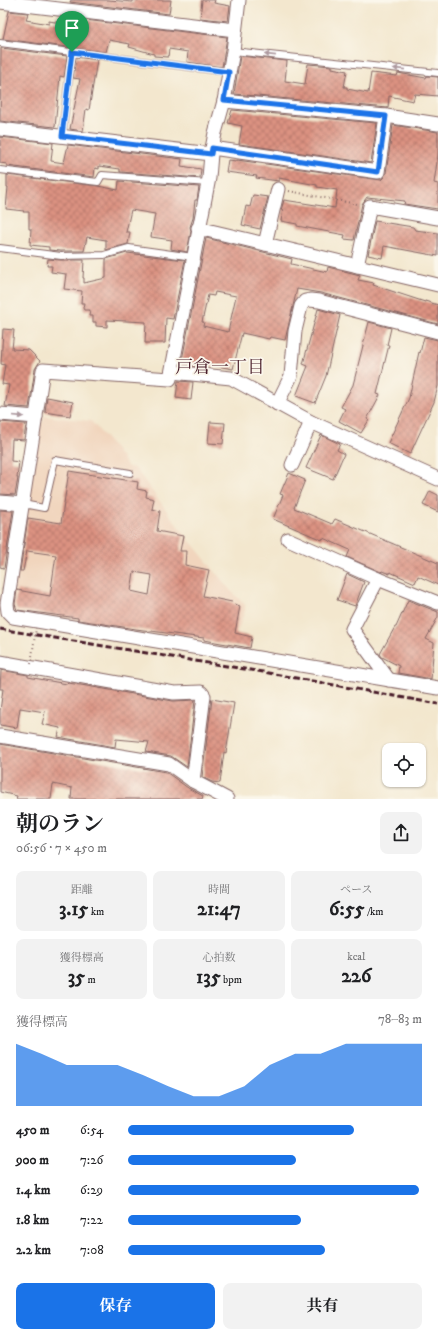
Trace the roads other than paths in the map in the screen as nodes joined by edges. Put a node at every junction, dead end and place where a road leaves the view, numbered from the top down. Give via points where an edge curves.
1 (239, 0) edge
2 (0, 2) edge
3 (235, 30) junction
4 (0, 43) edge
5 (233, 51) junction
6 (72, 52) junction
7 (229, 72) junction
8 (438, 74) edge
9 (224, 100) junction
10 (386, 116) junction
11 (438, 124) edge
12 (0, 129) edge
13 (62, 136) junction
14 (212, 151) junction
15 (0, 170) edge
16 (208, 183) junction
17 (278, 188) road end
18 (438, 218) edge
19 (198, 228) junction
20 (265, 244) junction
21 (0, 248) edge
22 (194, 257) junction
23 (357, 266) junction
24 (438, 285) edge
25 (438, 332) edge
26 (172, 372) junction
27 (277, 404) junction
28 (0, 414) edge
29 (36, 417) junction
30 (311, 422) junction
31 (292, 465) dead end
32 (130, 473) dead end
33 (438, 479) edge
34 (0, 502) edge
35 (23, 504) junction
36 (288, 539) dead end
37 (378, 579) junction
38 (5, 588) edge
39 (438, 603) edge
40 (0, 662) edge
41 (389, 680) junction
42 (438, 688) edge
43 (0, 736) edge
44 (193, 781) junction
45 (227, 799) edge

1 - 3 street
2 - 3 street
3 - 5 street
4 - 6 lane
5 - 7 street
8 -> 5 lane
6 - 7 lane
6 - 13 lane
7 - 9 street
9 - 10 street
9 - 14 street
10 - 11 street
10 - 14 street via 378,172
12 - 13 street
13 - 14 street
14 - 16 street
15 - 16 lane via 98,182 102,174
16 - 19 street
17 - 20 street
18 - 23 street via 370,206
19 - 20 street
19 - 22 street
20 - 23 street
21 - 22 lane via 61,256 104,255 129,248
22 - 26 street
23 - 24 street
25 - 27 street via 319,301 305,301 301,306 295,331 291,376
26 - 27 street via 231,378
26 - 29 street via 170,379 43,370
27 - 30 street
28 -> 29 street
29 - 35 street
30 - 31 street
30 - 33 street
32 - 35 lane via 55,460 44,508
34 - 35 street
35 - 38 street
36 - 37 street
37 - 39 street
37 - 41 street via 352,629
38 - 41 street via 8,612 13,617
40 - 44 street via 174,693 201,692 204,696
41 - 42 street
43 - 44 street via 170,764
44 - 45 street

